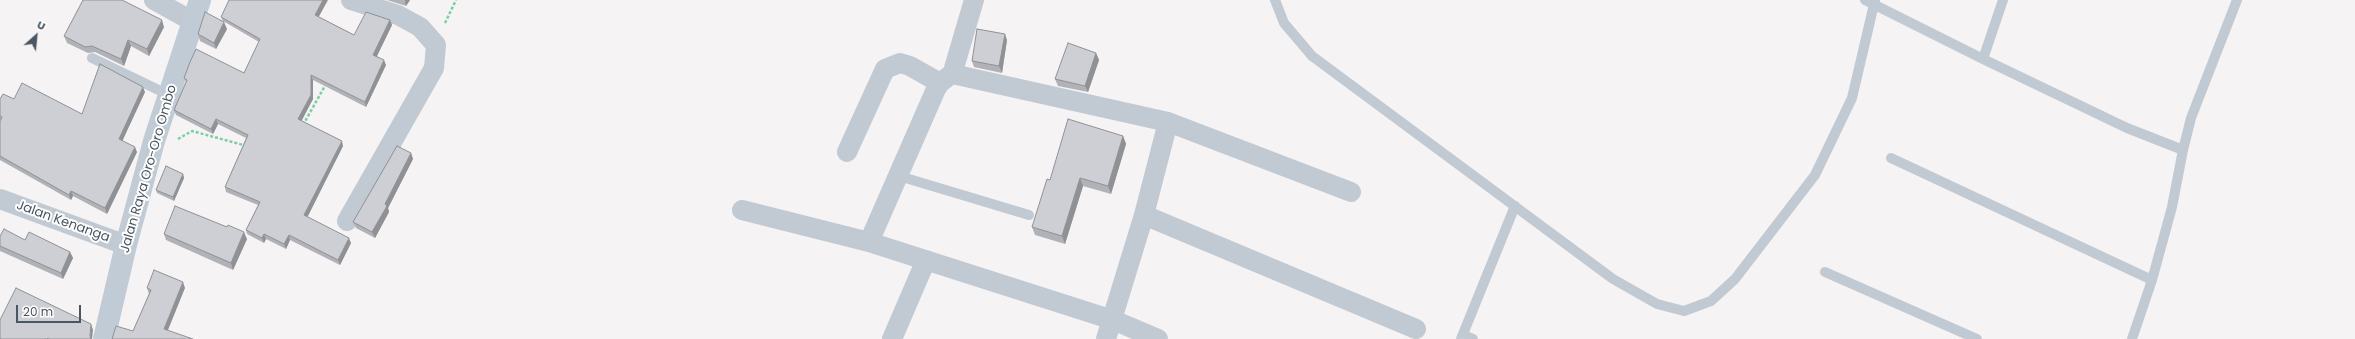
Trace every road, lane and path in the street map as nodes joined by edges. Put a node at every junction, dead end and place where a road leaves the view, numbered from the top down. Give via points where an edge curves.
1 (154, 0) edge
2 (200, 0) edge
3 (351, 0) edge
4 (974, 0) edge
5 (1275, 0) edge
6 (2003, 0) edge
7 (2236, 0) edge
8 (1871, 1) edge
9 (192, 21) junction
10 (92, 58) dead end
11 (1983, 59) junction
12 (947, 78) junction
13 (328, 82) edge
14 (169, 95) junction
15 (1168, 122) junction
16 (301, 129) edge
17 (154, 141) junction
18 (249, 147) edge
19 (2183, 150) junction
20 (847, 152) dead end
21 (1891, 158) dead end
22 (899, 176) junction
23 (1351, 192) dead end
24 (0, 199) edge
25 (1515, 206) junction
26 (742, 210) dead end
27 (1030, 215) dead end
28 (1144, 215) junction
29 (347, 221) dead end
30 (869, 242) junction
31 (126, 245) junction
32 (926, 260) junction
33 (1825, 272) dead end
34 (2152, 280) junction
35 (1113, 320) junction
36 (1416, 329) dead end
37 (1466, 338) edge
38 (104, 339) edge
39 (892, 339) edge
40 (1106, 339) edge
41 (1158, 339) edge
42 (1978, 339) edge
43 (2132, 339) edge

1 - 9 street
2 - 9 main road, Jalan Raya Oro-Oro Ombo
3 - 29 street via 398,15 420,27 436,45 434,68
4 - 12 street
5 - 25 lane via 1284,22 1312,56
6 - 11 lane
7 - 19 lane via 2192,118
8 - 11 lane
8 - 25 lane via 1852,98 1815,175 1735,278 1711,301 1684,311 1657,304 1613,279
9 - 14 main road, Jalan Raya Oro-Oro Ombo
10 - 14 lane
11 - 19 lane via 2127,128
12 - 15 street via 957,75
12 - 20 street via 900,63 885,69
12 - 22 street
13 - 16 path
14 - 17 main road, Jalan Raya Oro-Oro Ombo
15 - 23 street
15 - 28 street
17 - 18 path via 170,143 192,131
17 - 31 main road, Jalan Raya Oro-Oro Ombo
19 - 34 lane via 2172,207
21 - 34 lane
22 - 27 lane
22 - 30 street
24 - 31 street, Jalan Kenanga
25 - 37 lane
26 - 30 street
28 - 35 street
28 - 36 street
30 - 32 street
31 - 38 main road, Jalan Raya Oro-Oro Ombo
32 - 35 street
32 - 39 street
33 - 42 lane
34 - 43 lane
35 - 40 street
35 - 41 street

